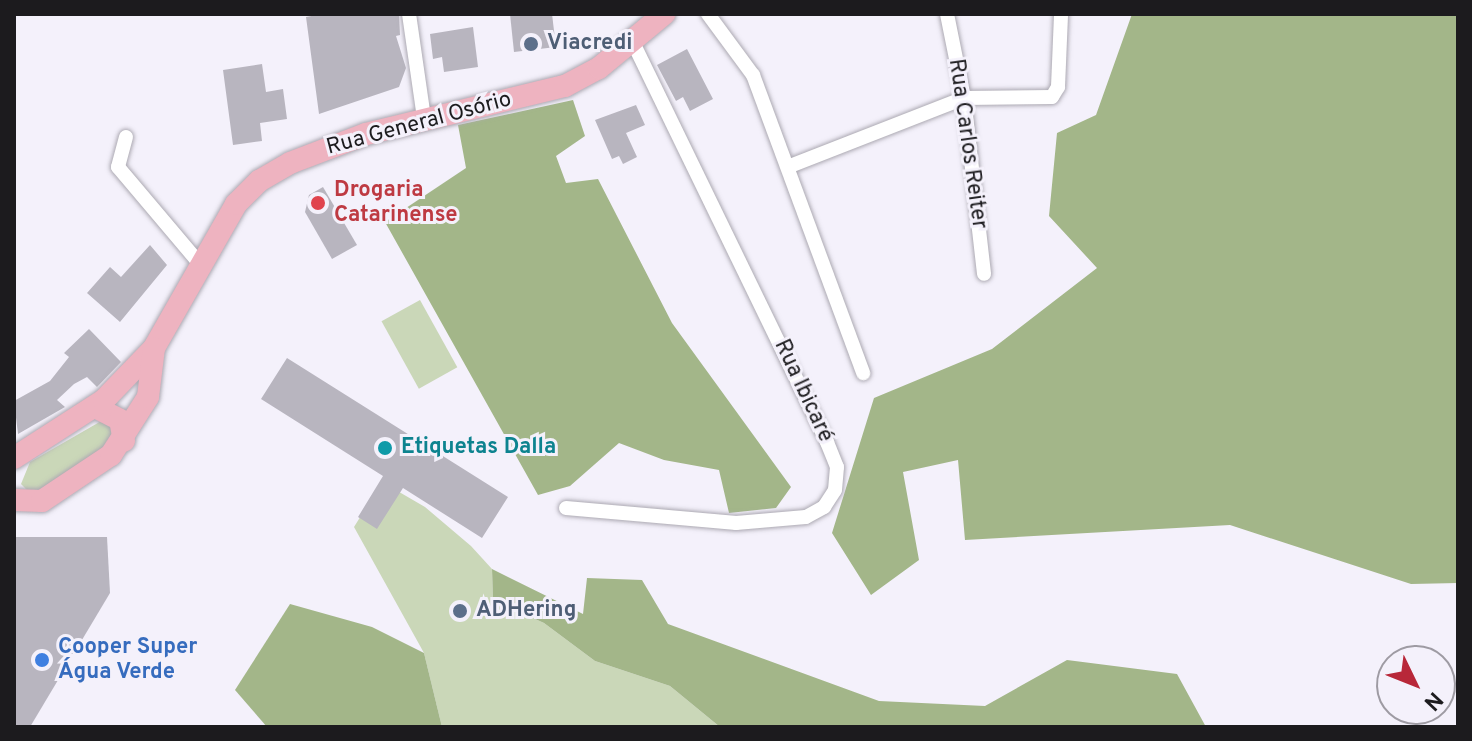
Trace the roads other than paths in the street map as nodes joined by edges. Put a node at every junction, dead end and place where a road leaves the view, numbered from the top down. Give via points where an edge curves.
1 (409, 14) edge
2 (664, 14) edge
3 (708, 14) edge
4 (947, 14) edge
5 (1061, 14) edge
6 (633, 43) junction
7 (964, 98) junction
8 (424, 118) junction
9 (126, 137) dead end
10 (790, 166) junction
11 (200, 264) junction
12 (984, 274) dead end
13 (154, 348) junction
14 (863, 373) dead end
15 (95, 407) junction
16 (124, 441) junction
17 (14, 458) edge
18 (15, 498) edge
19 (566, 508) dead end

1 - 8 street
2 - 6 main road, Rua General Osório
3 - 10 street via 753,75
4 - 7 street, Rua Carlos Reiter
5 - 7 street via 1058,87 1052,97
6 - 8 main road, Rua General Osório via 565,86
6 - 19 street, Rua Ibicaré via 827,442 837,467 835,490 824,507 806,517 736,523
7 - 10 street
7 - 12 street, Rua Carlos Reiter
8 - 11 main road, Rua General Osório via 315,152 259,181 236,204
9 - 11 street via 118,167
10 - 14 street
11 - 13 main road, Rua General Osório
13 - 15 main road, Rua General Osório
13 - 16 main road, Rua General Osório via 148,397
15 - 16 main road via 120,420
15 - 17 main road, Rua General Osório
16 - 18 main road via 42,501

